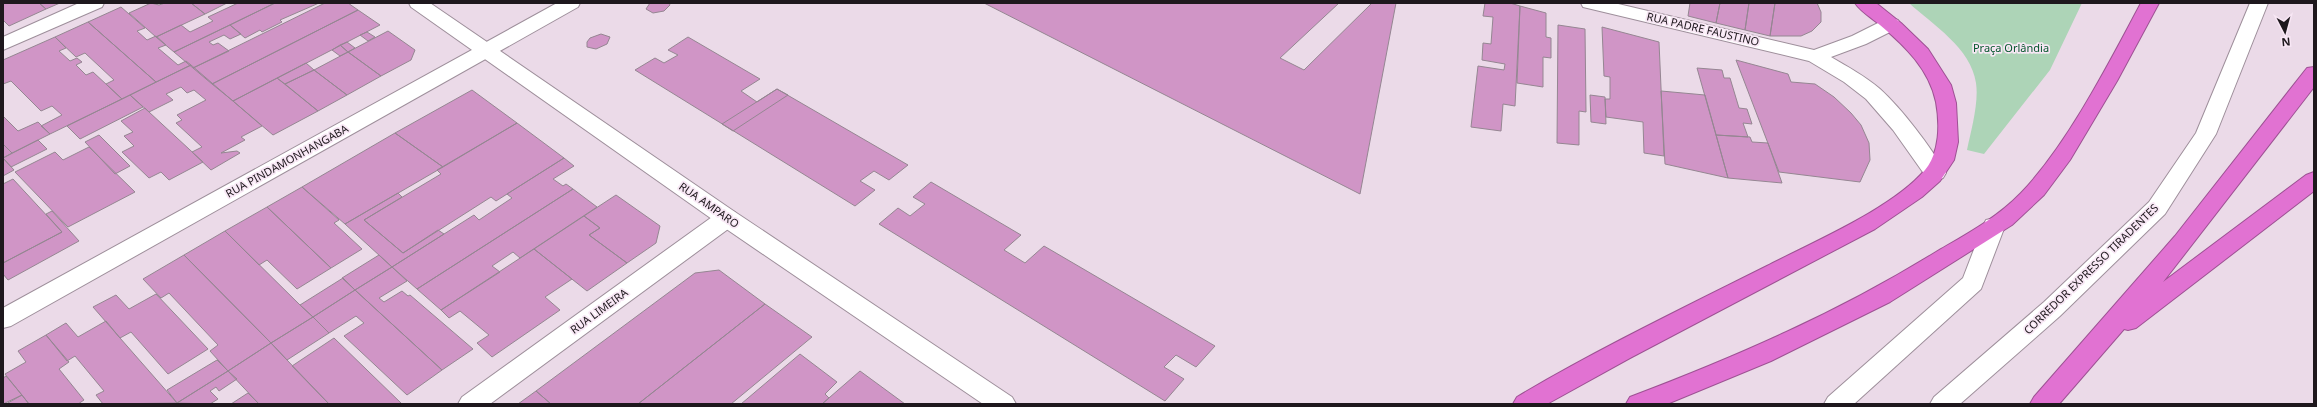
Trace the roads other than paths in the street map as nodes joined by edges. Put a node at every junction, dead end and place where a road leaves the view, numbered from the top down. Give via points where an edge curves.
1 (95, 3) edge
2 (418, 3) edge
3 (571, 3) edge
4 (1590, 3) edge
5 (1864, 3) edge
6 (2150, 3) edge
7 (2259, 3) edge
8 (1891, 24) junction
9 (3, 44) edge
10 (486, 50) junction
11 (1815, 56) junction
12 (2314, 73) edge
13 (1935, 173) junction
14 (2314, 180) edge
15 (727, 218) junction
16 (1994, 226) junction
17 (3, 319) edge
18 (2100, 342) junction
19 (471, 404) edge
20 (1002, 404) edge
21 (1526, 404) edge
22 (1639, 404) edge
23 (1837, 404) edge
24 (1942, 404) edge
25 (2043, 404) edge

1 - 9 street
2 - 10 street, RUA AMPARO
3 - 10 street, RUA PINDAMONHANGABA
4 - 11 street, RUA PADRE FAUSTINO
5 - 8 highway
6 - 16 highway via 2119,65 2062,155 2029,199
7 - 24 street, CORREDOR EXPRESSO TIRADENTES via 2206,134 2157,208 2052,309
8 - 11 street via 1859,40
8 - 13 highway via 1911,40 1924,56 1944,93 1948,110 1948,138 1943,160
10 - 15 street, RUA AMPARO
10 - 17 street, RUA PINDAMONHANGABA
11 - 13 street, RUA PADRE FAUSTINO via 1851,77 1872,94 1900,125
12 - 18 highway via 2262,143
13 - 21 highway via 1894,207 1849,234 1572,377
14 - 18 highway
15 - 19 street, RUA LIMEIRA
15 - 20 street, RUA AMPARO
16 - 22 highway via 1914,279 1778,349 1718,375
16 - 23 street via 1973,283
18 - 25 highway

